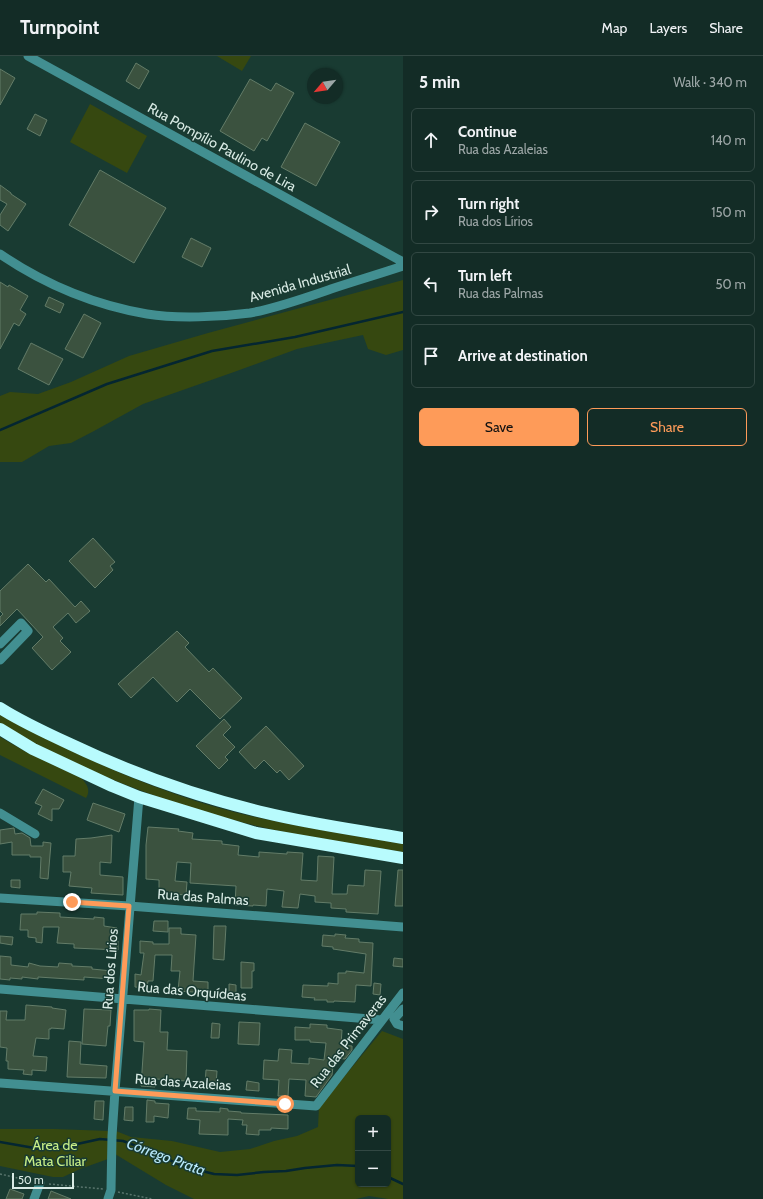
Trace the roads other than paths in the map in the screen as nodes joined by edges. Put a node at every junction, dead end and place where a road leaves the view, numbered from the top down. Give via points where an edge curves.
1 (28, 56) edge
2 (0, 254) edge
3 (403, 262) edge
4 (403, 266) edge
5 (0, 644) edge
6 (0, 660) edge
7 (0, 708) edge
8 (0, 729) edge
9 (139, 797) junction
10 (0, 812) edge
11 (36, 834) dead end
12 (403, 838) edge
13 (403, 858) edge
14 (0, 898) edge
15 (129, 906) junction
16 (403, 927) edge
17 (0, 989) edge
18 (403, 993) edge
19 (122, 999) junction
20 (403, 1008) edge
21 (382, 1020) junction
22 (400, 1025) edge
23 (0, 1083) edge
24 (115, 1091) junction
25 (316, 1106) joint
26 (40, 1183) road end
27 (109, 1194) edge
28 (34, 1199) edge

1 - 3 street, Rua Pompílio Paulino de Lira
2 - 4 street, Avenida Industrial via 36,276 77,294 115,307 161,316 221,316 250,313 296,301
5 - 6 street via 21,623 28,631
7 - 12 highway via 102,759 178,788 267,814
8 - 9 highway via 33,749
9 - 13 highway via 261,834
9 - 15 street, Rua dos Lírios
10 - 11 street
14 - 15 street, Rua das Palmas
15 - 16 street, Rua das Palmas
15 - 19 street, Rua dos Lírios
17 - 19 street, Rua das Orquídeas
18 - 21 street, Rua das Primaveras
19 - 21 street, Rua das Orquídeas
19 - 24 street, Rua dos Lírios
20 - 22 street via 394,1020
21 - 25 street, Rua das Primaveras
23 - 24 street, Rua das Azaleias
24 - 25 street, Rua das Azaleias
24 - 27 street, Rua dos Lírios
26 - 28 street

